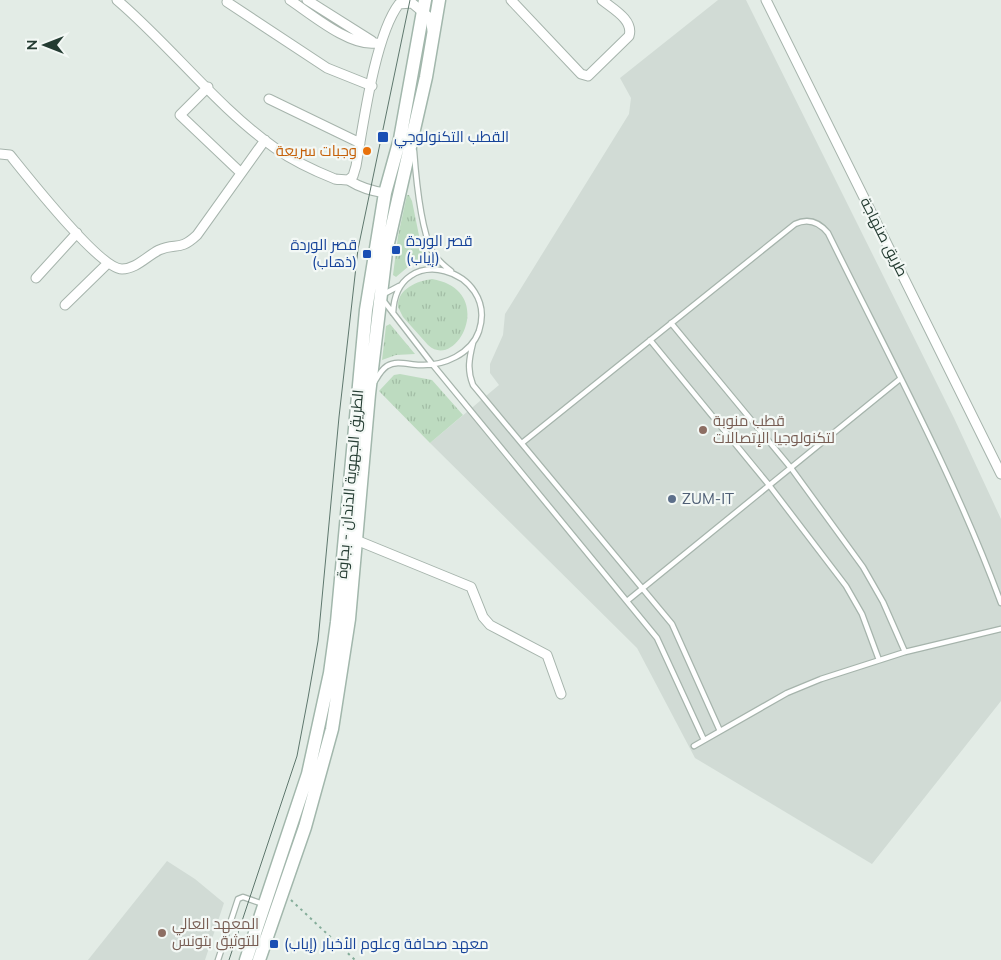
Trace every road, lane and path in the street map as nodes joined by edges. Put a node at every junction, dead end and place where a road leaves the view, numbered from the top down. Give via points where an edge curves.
1 (117, 0) edge
2 (290, 0) edge
3 (307, 0) edge
4 (439, 0) edge
5 (511, 0) edge
6 (602, 0) edge
7 (766, 0) edge
8 (227, 2) dead end
9 (401, 2) edge
10 (424, 6) edge
11 (433, 40) junction
12 (378, 45) junction
13 (372, 86) junction
14 (208, 87) junction
15 (269, 99) dead end
16 (413, 139) junction
17 (264, 140) junction
18 (360, 143) junction
19 (0, 154) edge
20 (240, 172) junction
21 (348, 180) junction
22 (385, 193) junction
23 (398, 197) junction
24 (77, 234) junction
25 (107, 264) junction
26 (372, 269) junction
27 (452, 272) junction
28 (36, 278) dead end
29 (400, 285) junction
30 (380, 296) junction
31 (65, 306) dead end
32 (366, 310) junction
33 (394, 313) junction
34 (670, 323) junction
35 (650, 340) junction
36 (472, 343) junction
37 (433, 364) junction
38 (900, 378) junction
39 (369, 394) junction
40 (522, 443) junction
41 (791, 468) junction
42 (1001, 474) edge
43 (769, 485) junction
44 (356, 540) junction
45 (643, 588) junction
46 (627, 601) junction
47 (1001, 604) edge
48 (1001, 629) edge
49 (905, 652) junction
50 (879, 660) junction
51 (561, 694) dead end
52 (720, 731) junction
53 (704, 740) junction
54 (694, 746) dead end
55 (283, 892) junction
56 (264, 904) junction
57 (260, 917) junction
58 (273, 923) junction
59 (218, 960) edge
60 (246, 960) edge
61 (259, 960) edge
62 (354, 960) edge

1 - 14 street
2 - 12 street via 338,32
3 - 12 street
4 - 11 main road, الطريق الجهوية الدندان - بجاوة
5 - 6 street via 581,74 588,76 630,32 626,20
7 - 42 street, طريق صنهاجة
8 - 13 street via 327,68
9 - 10 street
9 - 12 street
10 - 11 street via 430,18
10 - 22 main road, الطريق الجهوية الدندان - بجاوة via 400,139
11 - 16 main road, الطريق الجهوية الدندان - بجاوة
12 - 13 street
13 - 18 street
14 - 17 street
14 - 20 street via 180,115
15 - 18 street
16 - 23 main road, الطريق الجهوية الدندان - بجاوة
16 - 27 lane via 416,179 432,250
17 - 20 street
17 - 21 street via 325,174 338,180
18 - 21 street via 353,176
19 - 24 street via 10,155
20 - 25 street via 197,235 187,244 164,248 130,268 121,269
21 - 22 street via 354,185
22 - 23 main road
22 - 26 main road, الطريق الجهوية الدندان - بجاوة
23 - 30 main road, الطريق الجهوية الدندان - بجاوة
24 - 25 street
24 - 28 street
25 - 31 street
26 - 30 lane
26 - 32 main road, الطريق الجهوية الدندان - بجاوة
27 - 29 lane via 424,270
27 - 36 lane via 474,290 480,303 480,324
29 - 30 lane
29 - 33 lane via 394,297
30 - 32 lane
30 - 33 lane
30 - 39 main road, الطريق الجهوية الدندان - بجاوة
32 - 56 main road, الطريق الجهوية الدندان - بجاوة via 330,673 308,774
33 - 37 lane
34 - 35 lane
34 - 38 lane via 795,224 812,221 828,233
34 - 41 lane
35 - 40 lane
35 - 43 lane
36 - 37 lane via 450,360
36 - 40 lane via 468,363 473,385
37 - 39 lane via 400,363 386,367
37 - 46 lane
38 - 41 lane
38 - 47 lane via 947,471
39 - 44 main road, الطريق الجهوية الدندان - بجاوة
40 - 45 lane
41 - 43 lane
41 - 49 lane via 863,567
43 - 45 lane
43 - 50 lane via 846,586 862,614
44 - 51 street via 471,588 483,617 490,625 547,655
44 - 55 main road, الطريق الجهوية الدندان - بجاوة via 349,619 332,729
45 - 46 lane
45 - 52 lane via 681,639
46 - 53 lane via 657,638
48 - 49 lane
49 - 50 lane
50 - 52 lane via 787,693
52 - 53 lane
53 - 54 lane
55 - 58 main road, الطريق الجهوية الدندان - بجاوة
55 - 62 path
56 - 57 main road, الطريق الجهوية الدندان - بجاوة
56 - 59 lane via 243,897 238,899
57 - 58 main road
57 - 60 main road, الطريق الجهوية الدندان - بجاوة
58 - 61 main road, الطريق الجهوية الدندان - بجاوة

